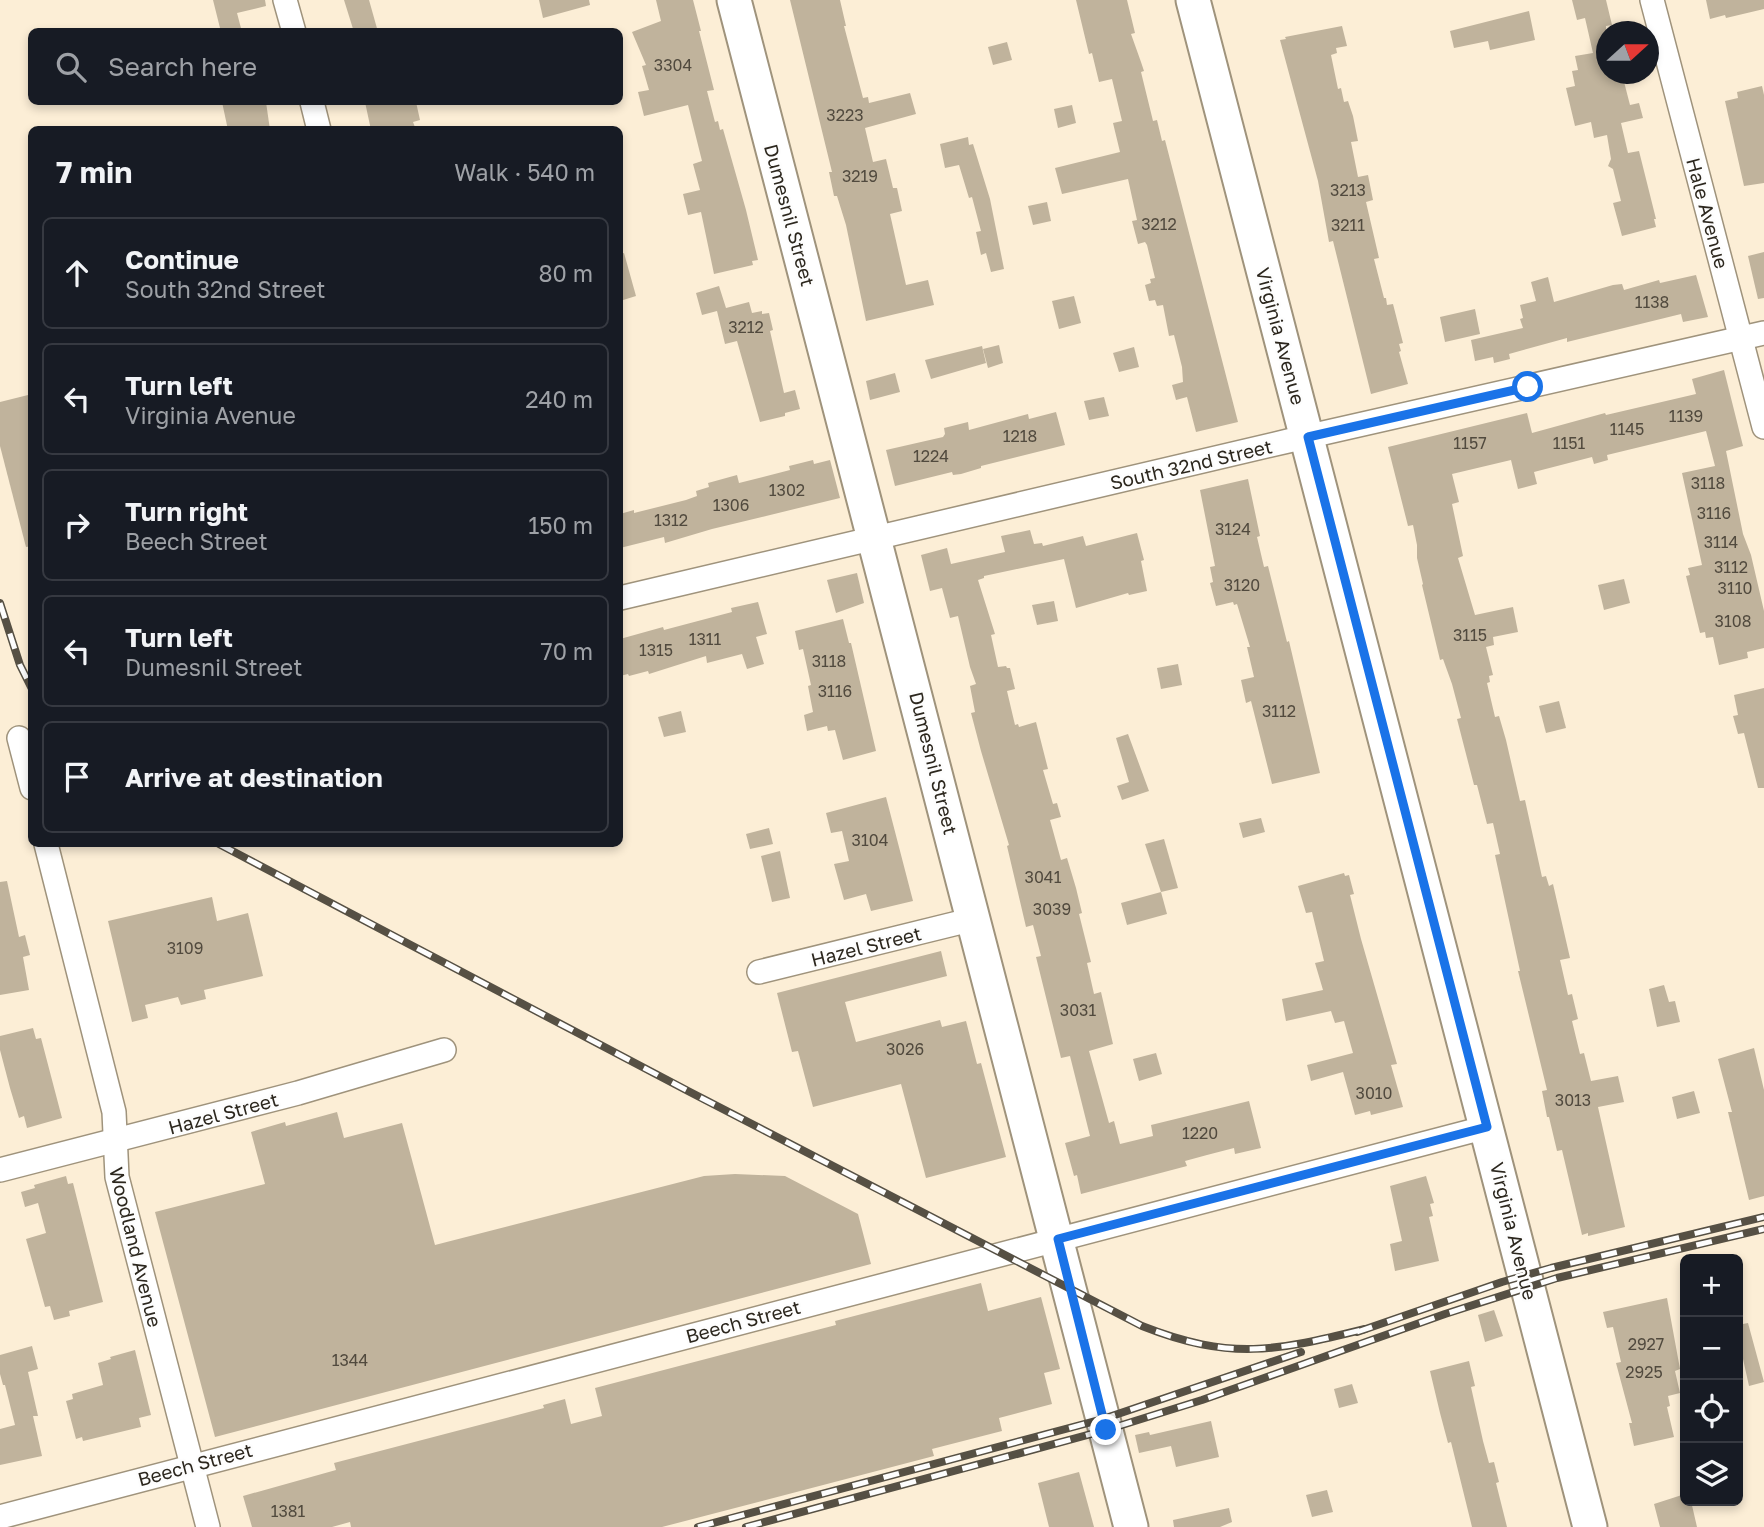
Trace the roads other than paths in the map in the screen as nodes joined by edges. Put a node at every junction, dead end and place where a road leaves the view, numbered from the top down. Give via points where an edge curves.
1 (285, 0) edge
2 (734, 0) edge
3 (1193, 0) edge
4 (1652, 0) edge
5 (292, 28) edge
6 (313, 105) edge
7 (318, 126) edge
8 (1764, 333) edge
9 (1741, 339) junction
10 (1764, 426) edge
11 (1308, 437) junction
12 (875, 538) junction
13 (623, 597) edge
14 (17, 739) edge
15 (28, 775) edge
16 (47, 847) edge
17 (974, 919) junction
18 (759, 972) dead end
19 (444, 1050) dead end
20 (1487, 1127) junction
21 (114, 1141) junction
22 (0, 1170) edge
23 (1058, 1239) junction
24 (192, 1465) junction
25 (0, 1517) edge
26 (208, 1527) edge
27 (1131, 1527) edge
28 (1590, 1527) edge

1 - 5 street
2 - 12 main road, Dumesnil Street
3 - 11 main road, Virginia Avenue
4 - 9 street, Hale Avenue
6 - 7 street
8 - 9 street, South 32nd Street
9 - 10 street, Hale Avenue
9 - 11 street, South 32nd Street
11 - 12 street, South 32nd Street
11 - 20 main road, Virginia Avenue
12 - 13 street, South 32nd Street
12 - 17 main road, Dumesnil Street
14 - 15 street
16 - 21 street, Woodland Avenue via 114,1112
17 - 18 street, Hazel Street
17 - 23 main road, Dumesnil Street
19 - 21 street, Hazel Street
20 - 23 street, Beech Street
20 - 28 main road, Virginia Avenue
21 - 22 street, Hazel Street
21 - 24 street, Woodland Avenue via 117,1177
23 - 24 street, Beech Street
23 - 27 main road, Dumesnil Street
24 - 25 street, Beech Street
24 - 26 street, Woodland Avenue

